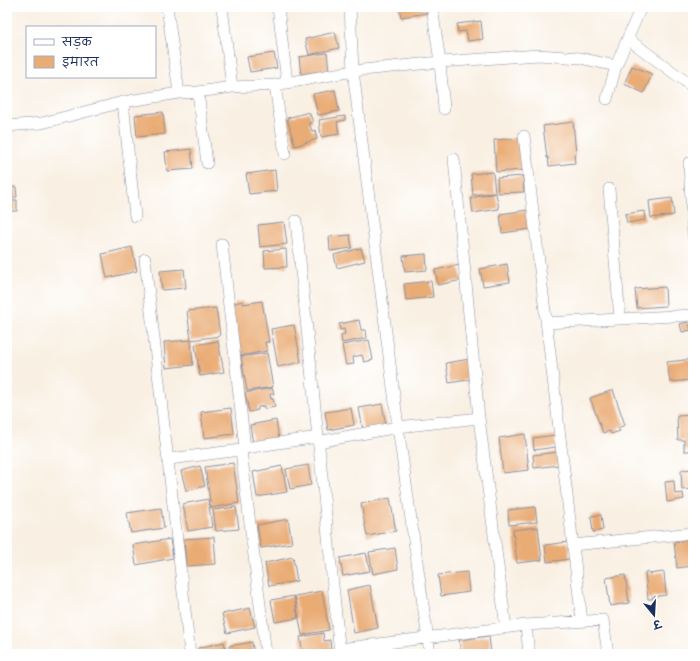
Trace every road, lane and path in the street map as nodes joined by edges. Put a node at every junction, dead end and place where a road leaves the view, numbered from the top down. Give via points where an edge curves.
1 (167, 7) edge
2 (222, 7) edge
3 (278, 7) edge
4 (350, 7) edge
5 (432, 7) edge
6 (641, 7) edge
7 (628, 39) junction
8 (440, 62) junction
9 (616, 66) junction
10 (353, 71) junction
11 (287, 82) junction
12 (275, 85) junction
13 (232, 87) junction
14 (693, 87) edge
15 (198, 92) junction
16 (179, 93) junction
17 (607, 99) dead end
18 (123, 102) junction
19 (444, 109) dead end
20 (7, 126) edge
21 (524, 136) dead end
22 (285, 154) dead end
23 (454, 159) dead end
24 (207, 163) dead end
25 (689, 163) dead end
26 (609, 188) dead end
27 (136, 216) dead end
28 (296, 221) dead end
29 (693, 235) edge
30 (222, 244) dead end
31 (145, 259) dead end
32 (693, 314) edge
33 (620, 319) junction
34 (546, 323) junction
35 (479, 418) junction
36 (398, 427) junction
37 (318, 439) junction
38 (243, 449) junction
39 (169, 459) junction
40 (693, 533) edge
41 (573, 546) junction
42 (582, 621) junction
43 (526, 625) junction
44 (506, 628) junction
45 (427, 638) junction
46 (340, 652) edge
47 (190, 654) edge
48 (266, 654) edge
49 (430, 654) edge
50 (529, 654) edge
51 (608, 654) edge

1 - 16 street
2 - 13 street
3 - 11 street
4 - 10 street
5 - 8 street
6 - 7 street
7 - 9 street
7 - 14 street
8 - 9 street via 539,55 580,58
8 - 10 street
8 - 19 street
9 - 17 street
10 - 11 street
10 - 36 street
11 - 12 street
12 - 13 street
12 - 22 street
13 - 15 street
15 - 16 street
15 - 24 street
16 - 18 street
18 - 20 street via 42,123
18 - 27 street
21 - 34 street
23 - 35 street
25 - 29 street
26 - 33 street
28 - 37 street
30 - 38 street
31 - 39 street
32 - 33 street
33 - 34 street
34 - 41 street
35 - 36 street
35 - 44 street
36 - 37 street
36 - 45 street
37 - 38 street
37 - 46 street
38 - 39 street
38 - 48 street
39 - 47 street
40 - 41 street
41 - 42 street
42 - 43 street
42 - 51 street via 603,620
43 - 44 street
43 - 50 street
44 - 45 street
45 - 46 street
45 - 49 street

